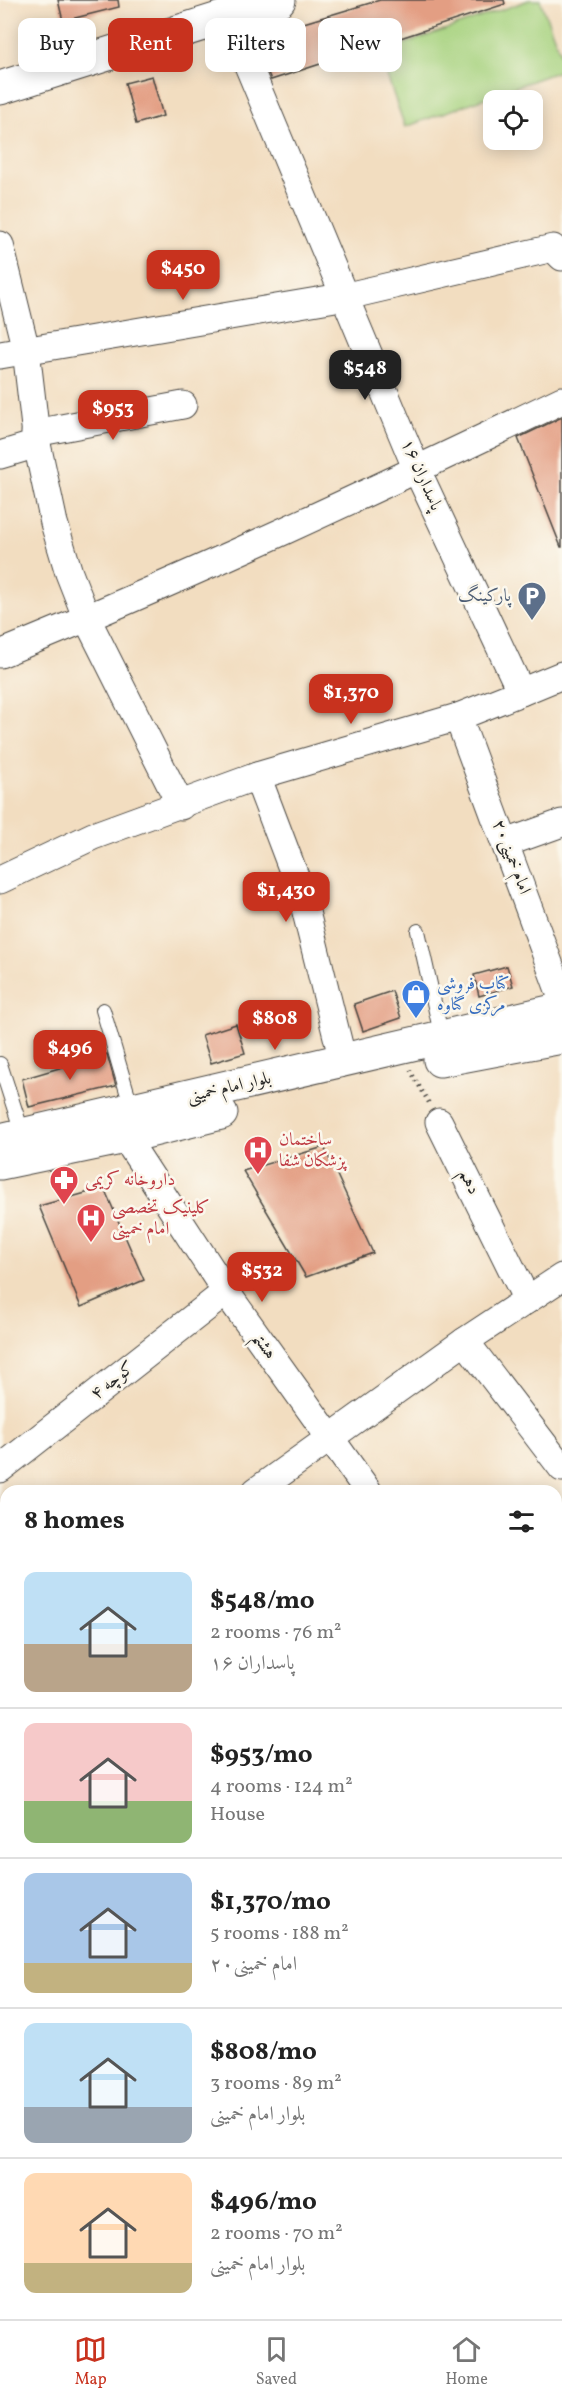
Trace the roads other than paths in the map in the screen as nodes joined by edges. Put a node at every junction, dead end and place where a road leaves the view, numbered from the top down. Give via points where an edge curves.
1 (279, 0) edge
2 (219, 8) edge
3 (0, 67) edge
4 (0, 88) edge
5 (0, 245) edge
6 (562, 257) edge
7 (347, 296) junction
8 (13, 353) edge
9 (562, 400) edge
10 (183, 405) dead end
11 (36, 438) junction
12 (0, 455) edge
13 (417, 470) junction
14 (87, 619) junction
15 (0, 654) edge
16 (562, 675) edge
17 (521, 692) junction
18 (458, 717) junction
19 (257, 776) junction
20 (181, 806) junction
21 (562, 823) edge
22 (506, 843) junction
23 (0, 880) edge
24 (418, 931) dead end
25 (562, 998) edge
26 (562, 1009) edge
27 (103, 1010) dead end
28 (562, 1037) edge
29 (442, 1038) junction
30 (343, 1061) junction
31 (0, 1064) edge
32 (439, 1122) road end
33 (129, 1124) junction
34 (12, 1137) edge
35 (0, 1163) edge
36 (562, 1277) edge
37 (226, 1292) junction
38 (527, 1300) junction
39 (465, 1341) junction
40 (329, 1438) junction
41 (562, 1468) edge
42 (0, 1469) edge
43 (264, 1485) edge
44 (364, 1485) edge

1 - 2 main road
2 - 3 main road
2 - 4 main road
2 - 7 street, پاسداران ۱۶
5 - 8 street
6 - 7 street via 553,248
7 - 8 street
7 - 13 street, پاسداران ۱۶
8 - 11 street
9 - 13 street
10 - 11 street
11 - 12 street
11 - 14 street via 54,523
13 - 14 street
13 - 17 street, پاسداران ۱۶
14 - 15 street
14 - 20 street
16 - 17 street
17 - 18 street
18 - 19 street
18 - 22 street, امام خمینی۲۰
19 - 20 street
19 - 30 street via 301,892
20 - 23 street via 93,836
21 - 22 street
22 - 25 street, امام خمینی۲۰
24 - 29 lane
26 - 29 main road, بلوار امام خمینی
27 - 33 lane
28 - 33 main road, بلوار امام خمینی
29 - 30 main road, بلوار امام خمینی
30 - 33 main road, بلوار امام خمینی
31 - 34 lane
32 - 38 street, دهم
33 - 34 main road, بلوار امام خمینی
33 - 35 main road, بلوار امام خمینی
33 - 37 street, هشتم
36 - 38 street
37 - 40 street, هشتم
37 - 42 street, کوچه ۴
38 - 39 street
39 - 40 street
39 - 41 street
40 - 43 street
40 - 44 street, هشتم

